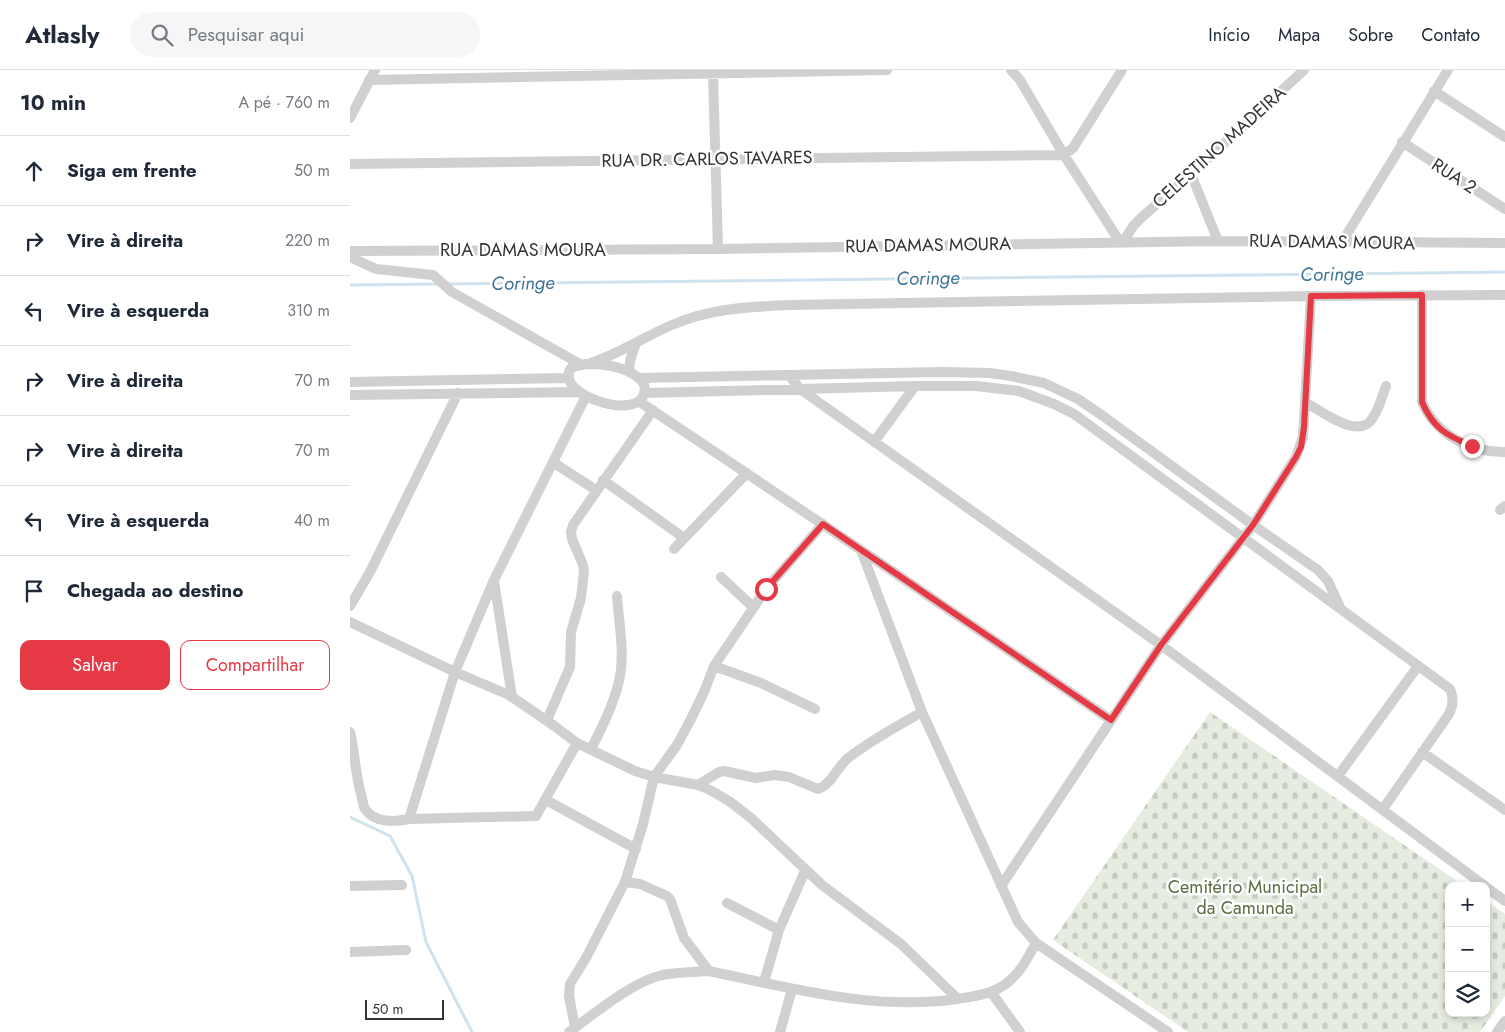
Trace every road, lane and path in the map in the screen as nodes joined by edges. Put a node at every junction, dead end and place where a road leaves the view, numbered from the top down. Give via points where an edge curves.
1 (375, 70) edge
2 (839, 70) edge
3 (887, 70) edge
4 (1011, 70) edge
5 (1122, 70) edge
6 (1304, 70) edge
7 (1448, 70) edge
8 (712, 71) edge
9 (370, 80) junction
10 (1434, 91) junction
11 (350, 118) edge
12 (1505, 137) edge
13 (1402, 142) junction
14 (1064, 155) junction
15 (716, 159) junction
16 (350, 164) edge
17 (1192, 174) junction
18 (1505, 210) edge
19 (1218, 241) junction
20 (1122, 242) junction
21 (1342, 242) junction
22 (1505, 243) edge
23 (718, 249) junction
24 (350, 251) edge
25 (350, 257) edge
26 (1422, 295) junction
27 (1505, 295) edge
28 (1311, 296) junction
29 (636, 343) junction
30 (584, 364) junction
31 (629, 372) junction
32 (789, 375) junction
33 (568, 378) junction
34 (640, 378) junction
35 (350, 382) edge
36 (915, 386) junction
37 (1386, 386) dead end
38 (800, 389) junction
39 (458, 393) junction
40 (582, 394) junction
41 (350, 395) edge
42 (642, 397) junction
43 (1305, 402) junction
44 (652, 410) junction
45 (874, 442) junction
46 (1505, 452) edge
47 (554, 463) junction
48 (747, 473) junction
49 (603, 480) junction
50 (596, 490) junction
51 (823, 524) junction
52 (1253, 525) junction
53 (684, 538) junction
54 (1243, 538) junction
55 (674, 548) dead end
56 (861, 550) junction
57 (721, 577) dead end
58 (494, 580) junction
59 (617, 596) dead end
60 (350, 606) edge
61 (753, 607) junction
62 (1340, 608) junction
63 (350, 622) edge
64 (1161, 645) junction
65 (714, 666) junction
66 (1418, 666) junction
67 (455, 672) junction
68 (512, 697) junction
69 (815, 709) dead end
70 (922, 712) junction
71 (547, 720) junction
72 (1111, 720) junction
73 (350, 732) edge
74 (577, 743) junction
75 (591, 749) junction
76 (1422, 752) junction
77 (1338, 776) junction
78 (654, 778) junction
79 (698, 785) junction
80 (546, 800) junction
81 (1382, 809) junction
82 (1505, 810) edge
83 (409, 819) junction
84 (636, 849) junction
85 (805, 871) junction
86 (624, 882) junction
87 (1481, 882) edge
88 (402, 884) dead end
89 (350, 886) edge
90 (1001, 886) junction
91 (1490, 889) edge
92 (1505, 901) edge
93 (727, 903) dead end
94 (779, 930) junction
95 (1036, 943) junction
96 (406, 950) dead end
97 (350, 952) edge
98 (709, 971) junction
99 (764, 982) junction
100 (792, 989) junction
101 (991, 992) junction
102 (958, 999) junction
103 (572, 1030) edge
104 (780, 1032) edge
105 (1020, 1032) edge
106 (1168, 1032) edge

1 - 9 street
2 - 3 street
2 - 8 street
4 - 14 street
5 - 14 street via 1073,148
6 - 17 street, CELESTINO MADEIRA
7 - 10 street
8 - 9 street
8 - 15 street
9 - 11 street
10 - 12 street
10 - 13 street
13 - 18 street, RUA 2
13 - 21 street
14 - 15 street, RUA DR. CARLOS TAVARES
14 - 20 street
15 - 16 street, RUA DR. CARLOS TAVARES
15 - 23 street
17 - 19 street
17 - 20 street, CELESTINO MADEIRA via 1134,225
19 - 20 street, RUA DAMAS MOURA
19 - 21 street, RUA DAMAS MOURA
20 - 23 street, RUA DAMAS MOURA
21 - 22 street, RUA DAMAS MOURA
23 - 24 street, RUA DAMAS MOURA
25 - 30 street via 376,269 433,275 452,292
26 - 27 street
26 - 28 street
26 - 46 street via 1422,402 1427,415 1453,439
28 - 29 street via 736,307 694,316
28 - 43 street
29 - 30 street
29 - 31 street
30 - 31 street via 610,366
30 - 33 street via 570,369
31 - 34 street
32 - 34 street
32 - 38 street
32 - 52 street via 990,373 1044,384 1078,399 1104,416
33 - 35 street
33 - 40 street
34 - 42 street via 644,384
36 - 38 street
36 - 45 street
36 - 54 street via 999,388 1019,391 1054,404 1092,426
37 - 43 street via 1372,420 1360,427 1347,425
38 - 42 street
38 - 45 street
39 - 40 street
39 - 41 street
39 - 60 street
40 - 42 street via 626,405
40 - 47 street
42 - 44 street
43 - 52 street via 1301,447
44 - 48 street
44 - 49 street
45 - 64 street
47 - 50 street
47 - 58 street
48 - 51 street
48 - 53 street
49 - 50 street
49 - 53 street
50 - 71 street via 571,532 583,565 581,598 571,632 570,667
51 - 56 street
51 - 61 street
52 - 54 street
52 - 62 street via 1318,570 1328,581
53 - 55 street
54 - 62 street
54 - 64 street
56 - 70 street
56 - 72 street
57 - 61 street
58 - 67 street
58 - 68 street
59 - 75 street via 622,661 619,684 609,714
61 - 65 street
62 - 66 street
63 - 67 street
64 - 72 street
64 - 77 street
65 - 69 street via 761,683
65 - 78 street via 692,719
66 - 76 street via 1447,685 1453,697 1452,709
66 - 77 street
67 - 68 street
67 - 83 street
68 - 71 street
70 - 79 street via 846,759 828,782 818,789 789,777 756,778 724,771
70 - 90 street
71 - 74 street
72 - 90 street
73 - 83 street via 366,810 382,820
74 - 75 street
74 - 80 street
75 - 78 street
76 - 81 street
76 - 82 street
77 - 81 street
78 - 79 street
78 - 84 street
79 - 85 street via 729,800
80 - 83 street via 533,818
80 - 84 street
81 - 87 street
84 - 86 street
85 - 94 street
85 - 102 street via 901,944
86 - 98 street via 640,884 670,899 684,938
86 - 103 street via 570,984
88 - 89 street
90 - 95 street via 1018,922
91 - 92 street
93 - 94 street
94 - 99 street
95 - 101 street via 1020,972
95 - 106 street
96 - 97 street
98 - 99 street
98 - 103 street via 651,979
99 - 100 street
100 - 102 street via 881,1002
100 - 104 street
101 - 102 street
101 - 105 street

